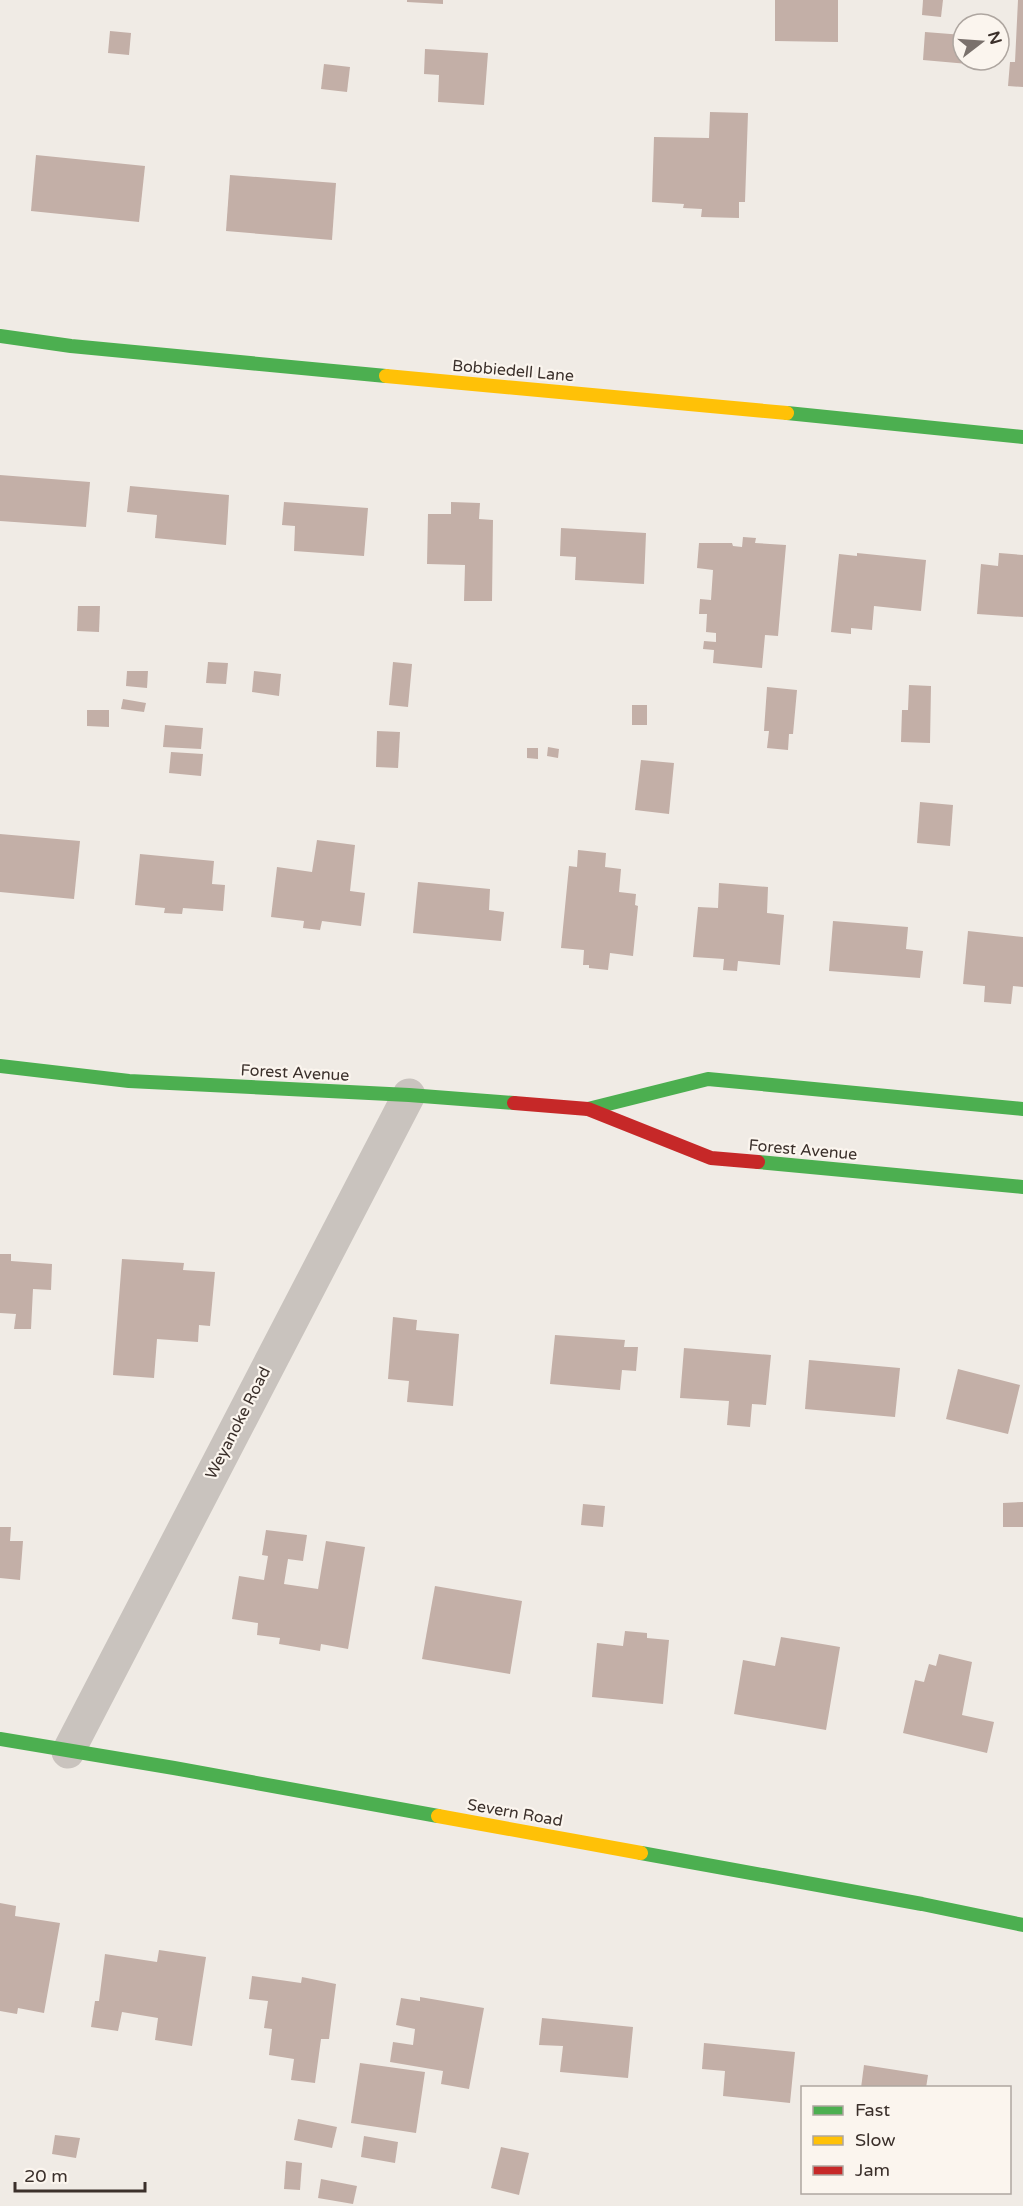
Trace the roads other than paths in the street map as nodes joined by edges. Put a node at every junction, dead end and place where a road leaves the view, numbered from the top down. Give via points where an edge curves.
1 (0, 336) edge
2 (1023, 437) edge
3 (0, 1066) edge
4 (409, 1095) junction
5 (588, 1109) junction
6 (1023, 1109) edge
7 (1023, 1187) edge
8 (0, 1739) edge
9 (68, 1752) junction
10 (1023, 1925) edge

1 - 2 street, Bobbiedell Lane
3 - 4 street, Forest Avenue via 129,1082
4 - 5 street, Forest Avenue
4 - 9 street, Weyanoke Road
5 - 6 street, Forest Avenue via 708,1079
5 - 7 street, Forest Avenue via 711,1158
8 - 9 street, Severn Road
9 - 10 street, Severn Road via 174,1768

